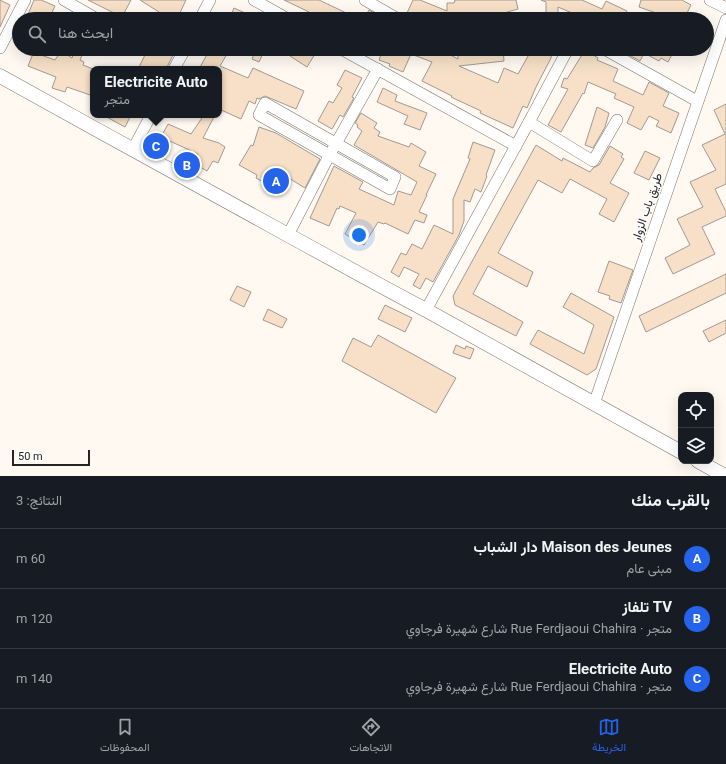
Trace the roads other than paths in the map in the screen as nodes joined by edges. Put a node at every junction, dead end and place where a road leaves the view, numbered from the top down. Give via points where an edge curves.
1 (25, 0) edge
2 (64, 0) edge
3 (210, 0) edge
4 (254, 0) edge
5 (365, 0) edge
6 (710, 0) edge
7 (726, 8) edge
8 (19, 12) edge
9 (85, 12) edge
10 (204, 12) edge
11 (275, 12) edge
12 (386, 12) edge
13 (726, 20) edge
14 (12, 25) edge
15 (0, 48) edge
16 (714, 54) edge
17 (180, 56) edge
18 (354, 56) edge
19 (564, 56) edge
20 (617, 56) edge
21 (713, 56) edge
22 (176, 66) edge
23 (378, 69) junction
24 (0, 76) edge
25 (697, 101) junction
26 (149, 118) edge
27 (617, 120) dead end
28 (529, 122) junction
29 (336, 144) junction
30 (516, 146) junction
31 (133, 149) junction
32 (329, 156) junction
33 (288, 235) junction
34 (426, 310) junction
35 (594, 404) junction
36 (678, 450) edge
37 (703, 464) edge
38 (725, 476) edge

1 - 8 street
2 - 9 street
3 - 10 street
4 - 11 street
5 - 12 street
6 - 7 street
13 - 16 street, طريق باب الزوار
14 - 15 street
17 - 22 street
18 - 23 street
19 - 28 street
20 - 25 street
21 - 25 street, طريق باب الزوار
23 - 29 street
23 - 30 street
24 - 31 main road
25 - 35 street, طريق باب الزوار
26 - 31 street
27 - 28 street via 593,161
28 - 30 street
29 - 32 street
29 - 32 street via 395,177 390,189
29 - 32 street via 265,103 259,115
30 - 34 street
31 - 33 main road
32 - 33 street
33 - 34 main road
34 - 35 main road
35 - 36 main road
37 - 38 main road

